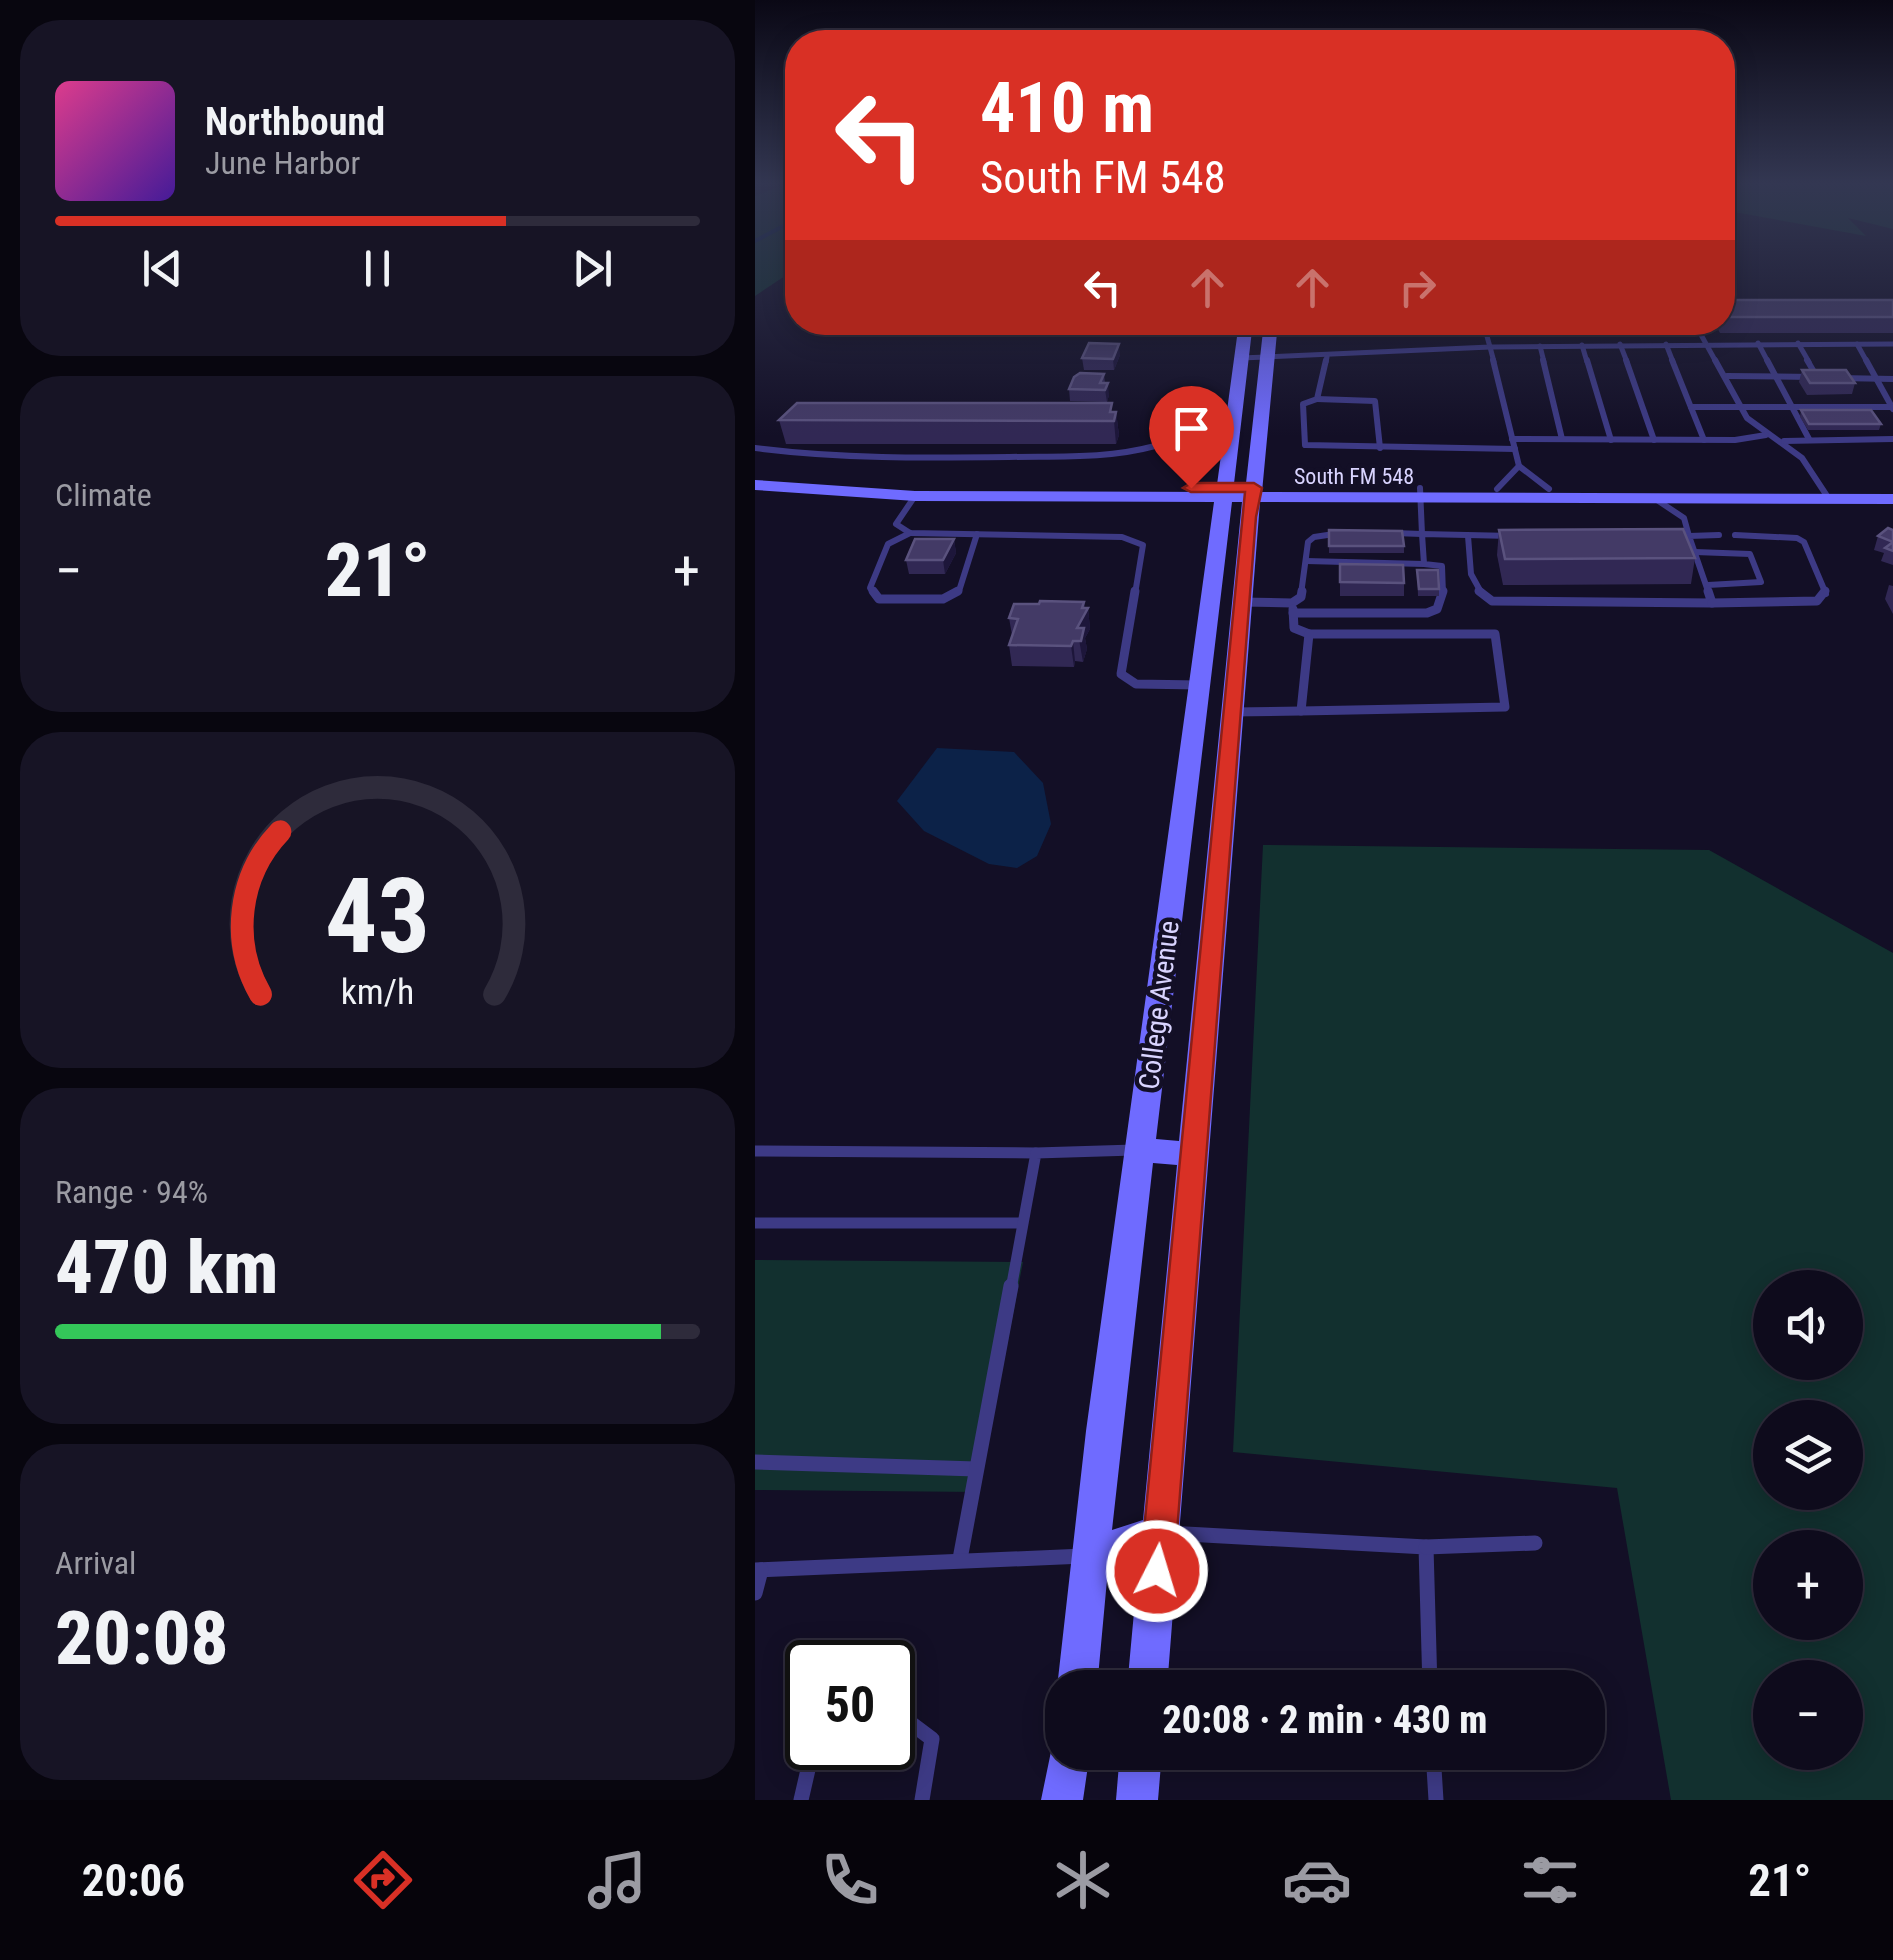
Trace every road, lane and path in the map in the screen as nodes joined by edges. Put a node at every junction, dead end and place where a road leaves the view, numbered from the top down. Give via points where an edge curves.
1 (1244, 335) edge
2 (1270, 335) edge
3 (1486, 335) edge
4 (1702, 335) edge
5 (1707, 343) junction
6 (1758, 343) junction
7 (1620, 344) junction
8 (1666, 344) junction
9 (1798, 344) junction
10 (1857, 344) junction
11 (1893, 344) edge
12 (1583, 345) junction
13 (1540, 346) junction
14 (1489, 347) junction
15 (1269, 357) junction
16 (1327, 357) junction
17 (1241, 358) junction
18 (1727, 376) junction
19 (1773, 377) junction
20 (1817, 378) junction
21 (1875, 378) junction
22 (1893, 378) edge
23 (1317, 399) junction
24 (1789, 406) junction
25 (1822, 406) junction
26 (1691, 407) junction
27 (1742, 407) junction
28 (1851, 407) junction
29 (1892, 408) edge
30 (1828, 416) edge
31 (1857, 416) edge
32 (1836, 430) edge
33 (1867, 430) edge
34 (1766, 435) junction
35 (1512, 439) junction
36 (1562, 439) junction
37 (1809, 439) junction
38 (1893, 439) edge
39 (1611, 440) junction
40 (1654, 440) junction
41 (1704, 440) junction
42 (1841, 440) junction
43 (1873, 440) junction
44 (1783, 441) junction
45 (1155, 446) dead end
46 (755, 448) edge
47 (1380, 448) junction
48 (1515, 448) junction
49 (1519, 466) junction
50 (755, 476) edge
51 (755, 485) edge
52 (1497, 489) junction
53 (1549, 489) junction
54 (1893, 491) edge
55 (1225, 493) junction
56 (1253, 493) junction
57 (1419, 494) junction
58 (1826, 494) junction
59 (915, 496) junction
60 (1701, 499) junction
61 (1893, 499) edge
62 (1657, 500) junction
63 (1684, 518) junction
64 (1348, 533) edge
65 (1385, 533) edge
66 (910, 534) junction
67 (977, 534) junction
68 (1422, 534) junction
69 (1719, 535) dead end
70 (1735, 535) dead end
71 (1468, 536) junction
72 (1523, 536) edge
73 (1671, 536) edge
74 (1689, 536) junction
75 (1695, 552) junction
76 (1307, 562) junction
77 (1424, 564) junction
78 (1709, 585) junction
79 (1241, 602) junction
80 (1712, 603) junction
81 (1293, 608) junction
82 (1309, 634) junction
83 (1199, 685) junction
84 (1301, 711) junction
85 (1231, 712) junction
86 (1140, 1150) junction
87 (755, 1151) edge
88 (1036, 1153) junction
89 (1193, 1154) junction
90 (1022, 1223) junction
91 (755, 1224) edge
92 (755, 1462) edge
93 (976, 1469) junction
94 (1161, 1532) junction
95 (1535, 1543) dead end
96 (1426, 1547) junction
97 (1091, 1556) junction
98 (960, 1559) junction
99 (758, 1570) edge
100 (755, 1593) edge
101 (1079, 1670) edge
102 (1149, 1670) edge
103 (1429, 1670) edge
104 (915, 1725) edge
105 (808, 1770) edge
106 (1066, 1770) edge
107 (1140, 1770) edge
108 (1434, 1770) edge
109 (801, 1800) edge
110 (922, 1800) edge
111 (1062, 1800) edge
112 (1137, 1800) edge
113 (1436, 1800) edge

1 - 17 main road, College Avenue
2 - 15 main road, College Avenue
3 - 14 lane
4 - 5 lane
5 - 6 lane
5 - 8 lane
5 - 18 lane
6 - 9 lane
6 - 19 lane
7 - 8 lane
7 - 12 lane
7 - 40 lane
8 - 26 lane
9 - 10 lane
9 - 20 lane
10 - 11 lane
10 - 21 lane
12 - 13 lane
12 - 39 lane
13 - 14 lane
13 - 36 lane
14 - 16 lane via 1371,349
14 - 35 lane
15 - 16 lane
15 - 17 lane
15 - 56 main road, College Avenue
16 - 23 lane
17 - 55 main road, College Avenue
18 - 19 lane
18 - 27 lane
19 - 20 lane
19 - 24 lane
20 - 21 lane
21 - 22 lane
21 - 29 lane
23 - 47 lane via 1375,401
23 - 47 lane via 1303,404 1302,442
24 - 25 lane
24 - 27 lane
24 - 37 lane
25 - 28 lane
25 - 30 lane
26 - 27 lane
26 - 41 lane
27 - 34 lane
28 - 29 lane
28 - 31 lane
32 - 42 lane
33 - 43 lane
34 - 41 lane
34 - 44 lane
35 - 36 lane
35 - 48 lane
36 - 39 lane
37 - 42 lane
37 - 44 lane
38 - 43 lane
39 - 40 lane
40 - 41 lane
42 - 43 lane
44 - 58 lane
45 - 46 lane via 1113,456 953,458
47 - 48 lane
48 - 49 lane
49 - 52 lane
49 - 53 lane
50 - 55 main road, South FM 548
51 - 59 main road, South FM 548
52 - 53 main road, South FM 548
52 - 57 main road, South FM 548
53 - 58 main road, South FM 548
54 - 58 main road, South FM 548
55 - 56 main road, South FM 548
55 - 59 main road, South FM 548
55 - 83 main road, College Avenue
56 - 57 main road, South FM 548
56 - 79 main road, College Avenue
57 - 62 main road, South FM 548
57 - 68 lane
58 - 60 main road, South FM 548
58 - 61 main road, South FM 548
59 - 66 lane via 896,524
60 - 62 main road, South FM 548
60 - 63 lane
62 - 63 lane
63 - 74 lane
64 - 76 lane via 1315,537 1308,542
65 - 68 lane
66 - 67 lane
66 - 67 lane via 888,544 870,588 879,600 943,599 959,591
67 - 83 lane via 1122,537 1143,545 1121,674 1136,684
68 - 71 lane
68 - 77 lane
69 - 74 lane
70 - 80 lane via 1804,542 1827,594 1817,601
71 - 72 lane
71 - 80 lane via 1473,586 1491,601
73 - 74 lane
74 - 75 lane
75 - 78 lane
75 - 78 lane via 1750,554 1761,582
76 - 77 lane
76 - 81 lane via 1303,593
77 - 81 lane via 1442,566 1437,609
78 - 80 lane
79 - 81 lane
79 - 85 main road, College Avenue
81 - 82 lane via 1295,628
82 - 84 lane
82 - 84 lane via 1495,634 1505,708
83 - 86 main road, College Avenue
84 - 85 lane
85 - 89 main road, College Avenue
86 - 88 lane
86 - 89 main road
86 - 97 main road, College Avenue
87 - 88 lane
88 - 90 lane
89 - 94 main road, College Avenue
90 - 91 lane
90 - 93 lane
92 - 93 lane
93 - 98 lane
94 - 96 lane
94 - 97 main road
94 - 102 main road, College Avenue
95 - 96 lane
96 - 103 lane
97 - 98 lane
97 - 101 main road, College Avenue
98 - 99 lane
99 - 100 lane
104 - 110 lane via 932,1738
105 - 109 lane
106 - 111 main road
107 - 112 main road
108 - 113 lane

